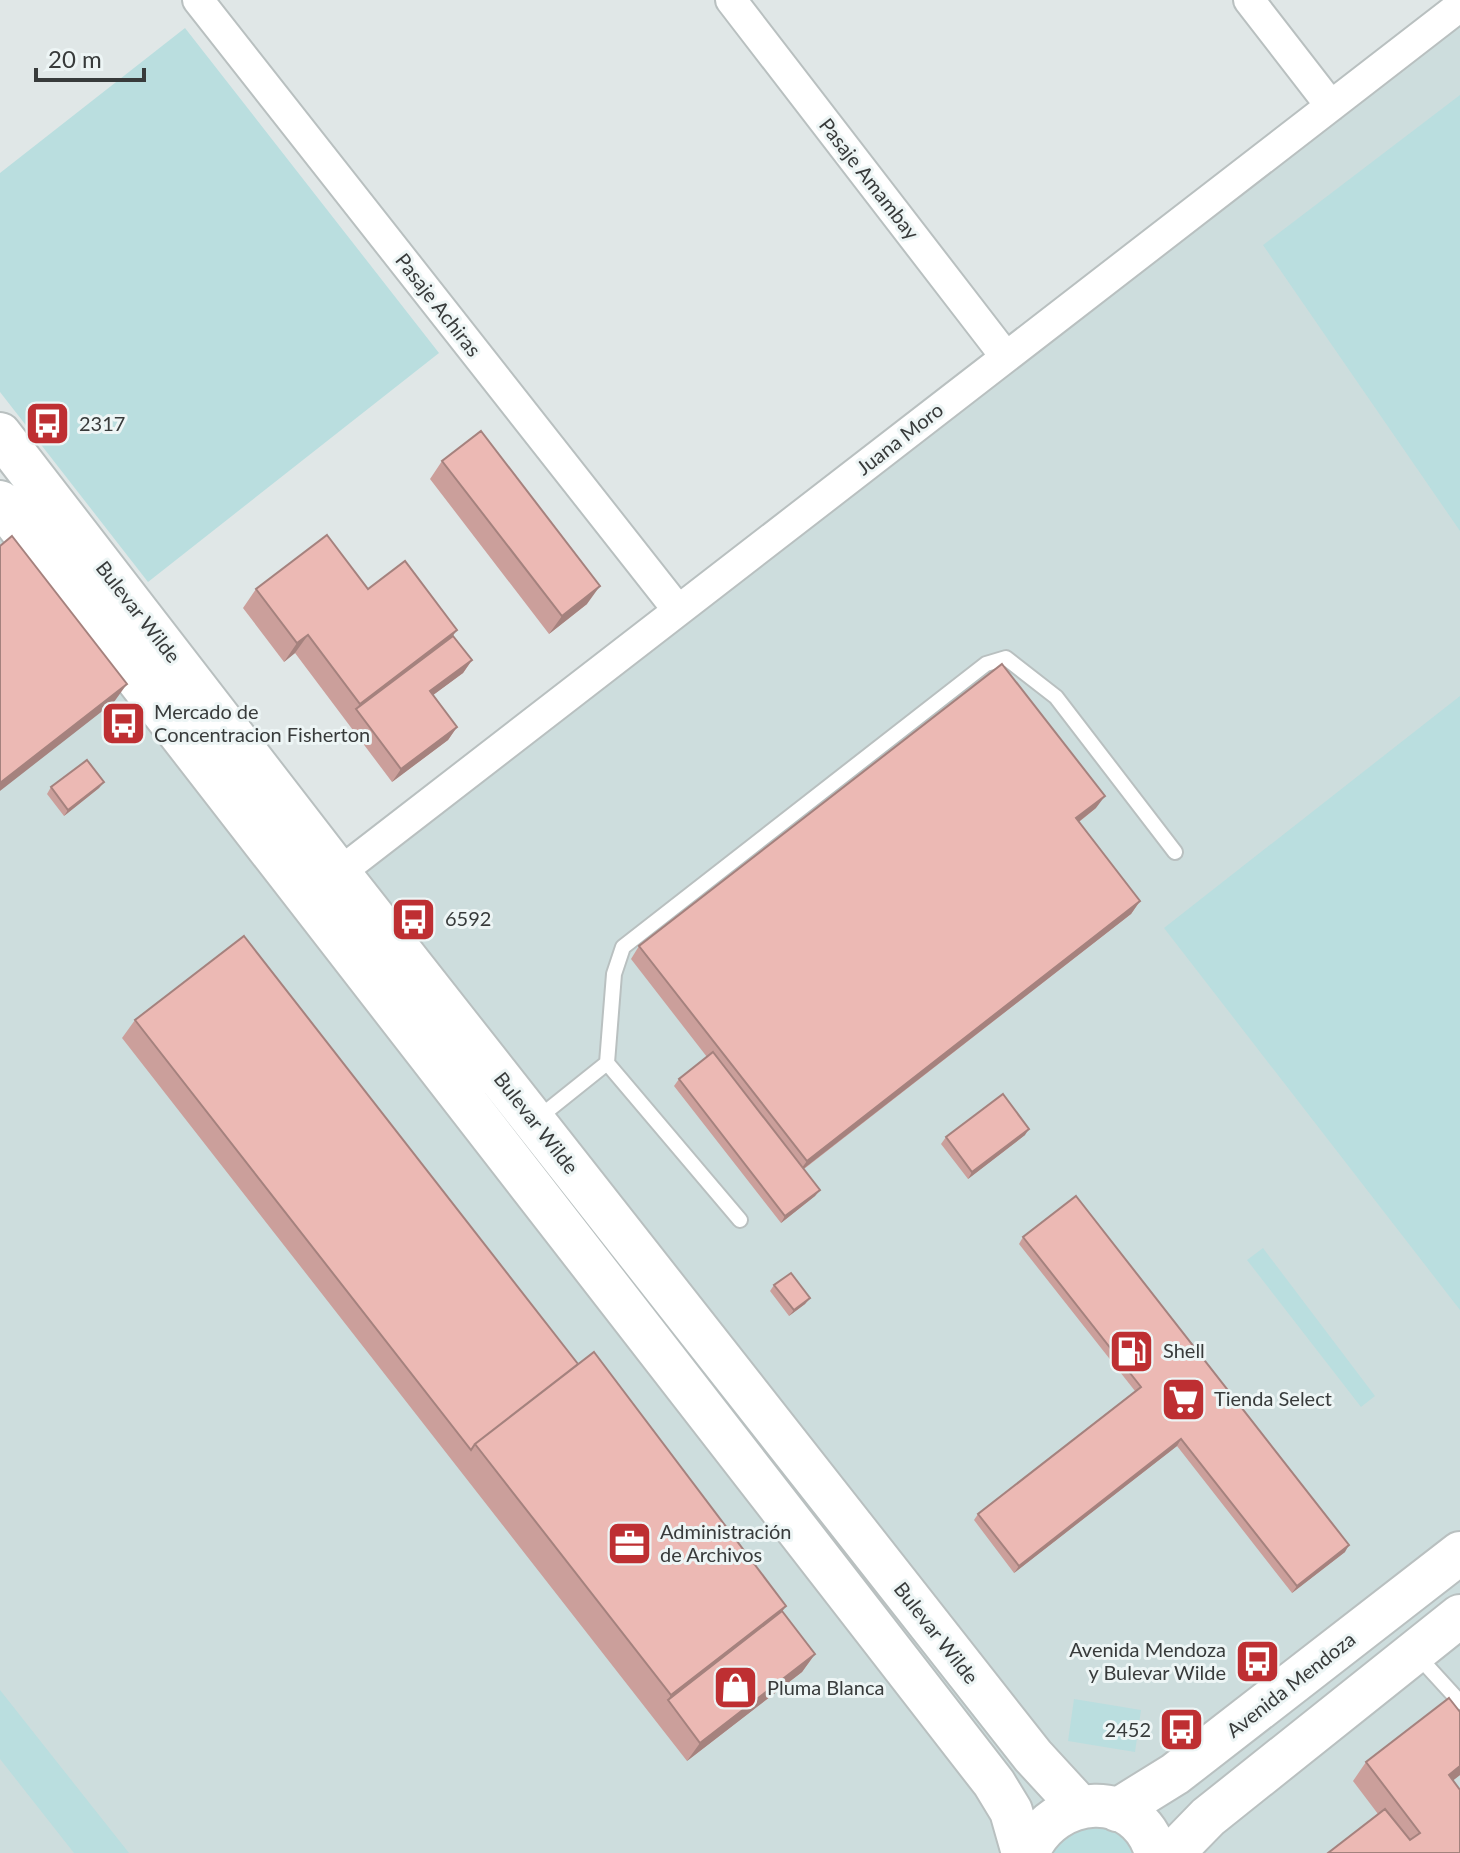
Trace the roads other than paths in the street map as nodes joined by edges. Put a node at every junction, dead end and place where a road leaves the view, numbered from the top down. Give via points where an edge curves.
1 (198, 0) edge
2 (731, 0) edge
3 (1249, 0) edge
4 (1460, 6) edge
5 (1331, 106) junction
6 (1006, 357) junction
7 (0, 434) edge
8 (35, 480) junction
9 (1, 505) edge
10 (678, 610) junction
11 (1175, 852) dead end
12 (339, 873) junction
13 (607, 1063) junction
14 (534, 1121) junction
15 (740, 1220) dead end
16 (1460, 1553) edge
17 (1460, 1616) edge
18 (1414, 1652) junction
19 (1460, 1702) edge
20 (1098, 1808) junction
21 (1025, 1853) edge
22 (1156, 1853) edge
23 (1173, 1853) edge

1 - 10 street, Pasaje Achiras
2 - 6 street, Pasaje Amambay
3 - 5 street
4 - 5 street, Juana Moro
5 - 6 street, Juana Moro
6 - 10 street, Juana Moro
7 - 8 main road, Bulevar Wilde
8 - 9 street
8 - 12 main road, Bulevar Wilde
9 - 21 main road, Bulevar Wilde via 994,1783 1011,1811
10 - 12 street, Juana Moro
11 - 13 lane via 1056,697 1006,658 986,664 623,947 614,974
12 - 14 main road, Bulevar Wilde
13 - 14 lane
13 - 15 lane
14 - 20 main road, Bulevar Wilde via 1033,1756
16 - 20 main road, Avenida Mendoza via 1175,1774
17 - 18 main road
18 - 19 lane
18 - 23 main road via 1208,1817
20 - 21 main road, Avenida Mendoza via 1054,1816
20 - 22 main road via 1138,1823

